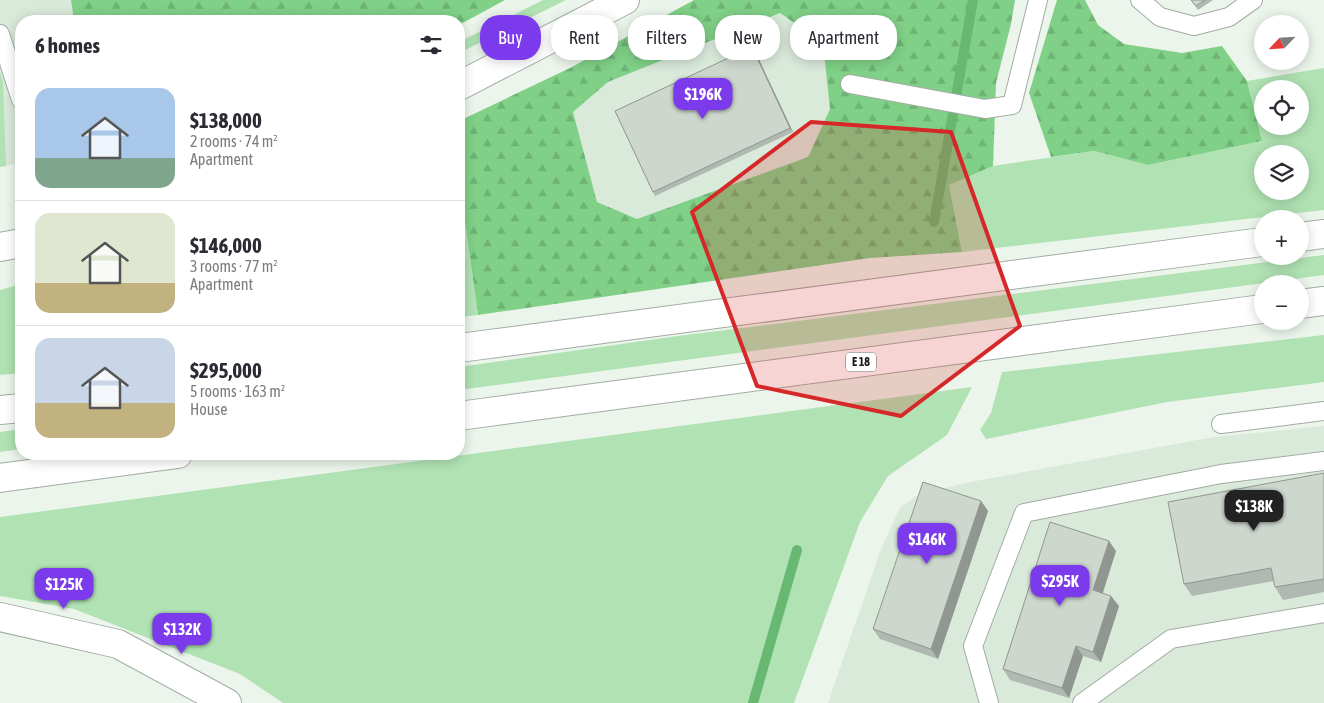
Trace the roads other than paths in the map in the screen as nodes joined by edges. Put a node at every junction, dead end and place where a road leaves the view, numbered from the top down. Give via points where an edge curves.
1 (1038, 0) edge
2 (1140, 0) edge
3 (1253, 0) edge
4 (608, 4) edge
5 (0, 34) edge
6 (15, 81) edge
7 (465, 83) edge
8 (850, 84) dead end
9 (1324, 234) edge
10 (1309, 236) edge
11 (1254, 243) edge
12 (15, 244) edge
13 (0, 247) edge
14 (1324, 301) edge
15 (1309, 303) edge
16 (1254, 310) edge
17 (465, 347) edge
18 (15, 409) edge
19 (0, 410) edge
20 (1324, 411) edge
21 (465, 415) edge
22 (1221, 424) dead end
23 (134, 460) edge
24 (1324, 461) edge
25 (0, 478) edge
26 (1324, 613) edge
27 (0, 617) edge
28 (226, 703) edge
29 (989, 703) edge
30 (1082, 703) edge

1 - 8 lane via 1012,105 985,109
2 - 3 lane via 1160,17 1194,26 1229,17
4 - 7 main road
5 - 6 lane
9 - 10 main road
11 - 17 main road
12 - 13 main road
14 - 15 main road
16 - 21 main road, E 18
18 - 19 main road
20 - 22 lane
23 - 25 main road
24 - 29 lane via 1221,474 1024,513 973,646
26 - 30 lane via 1171,639
27 - 28 main road via 118,644

